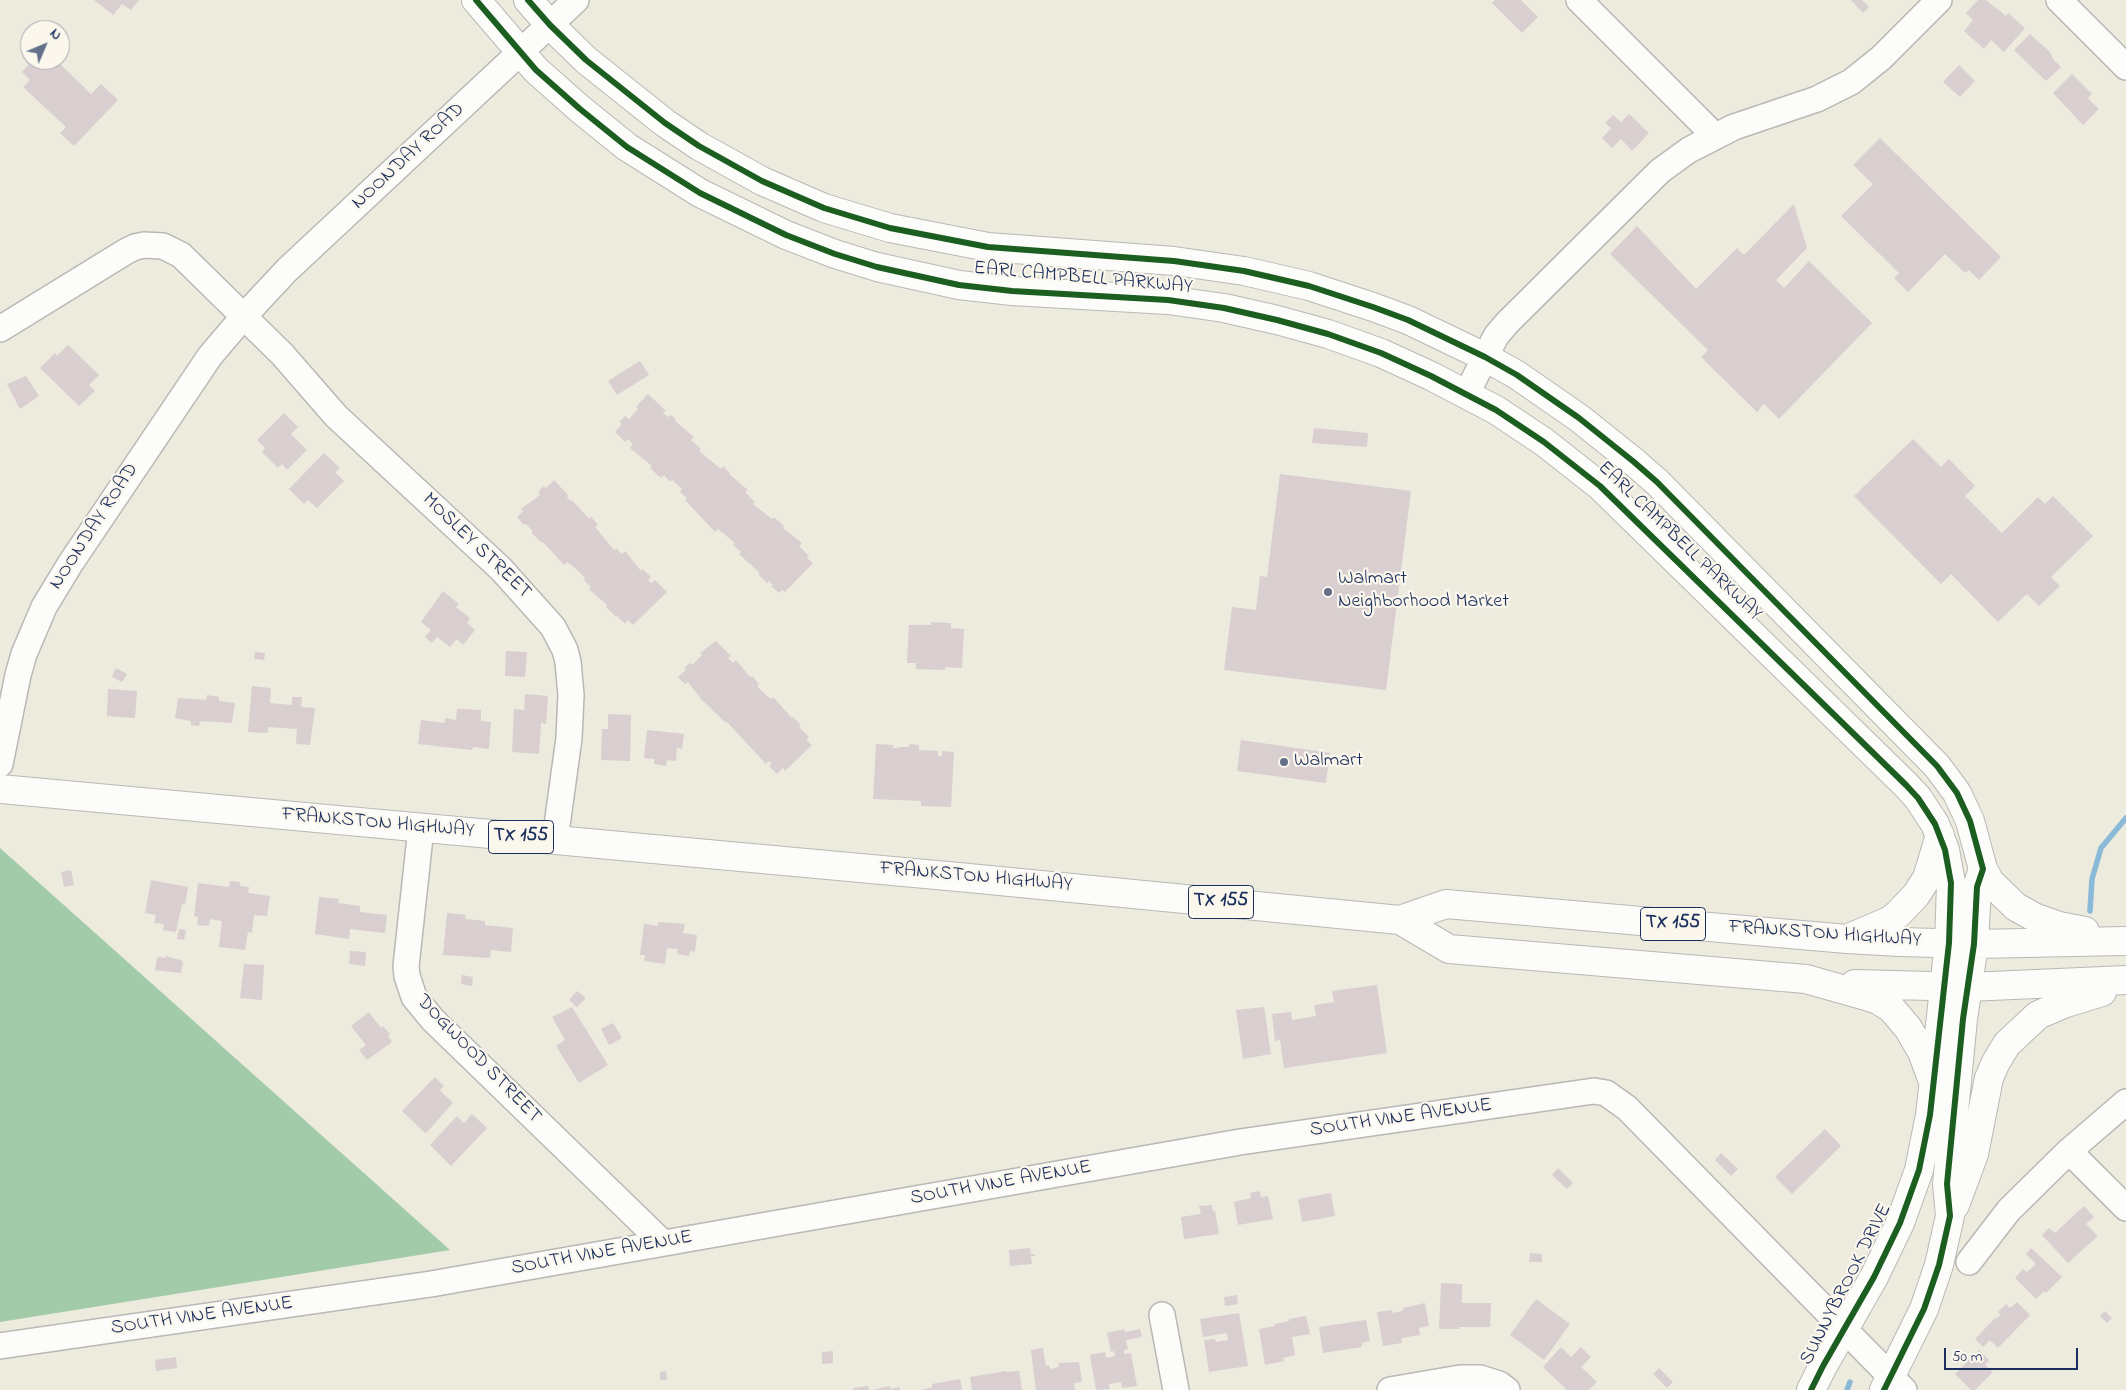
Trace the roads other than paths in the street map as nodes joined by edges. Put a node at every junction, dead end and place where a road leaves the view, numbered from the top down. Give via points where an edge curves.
1 (476, 0) edge
2 (528, 0) edge
3 (576, 0) edge
4 (1579, 0) edge
5 (1939, 0) edge
6 (2059, 0) edge
7 (550, 25) junction
8 (520, 53) junction
9 (2126, 68) edge
10 (1715, 136) junction
11 (1014, 250) junction
12 (1012, 291) junction
13 (244, 316) junction
14 (0, 330) edge
15 (1485, 357) junction
16 (1466, 395) junction
17 (1657, 482) junction
18 (1628, 512) junction
19 (1745, 572) junction
20 (1717, 599) junction
21 (1777, 605) junction
22 (1752, 634) junction
23 (1833, 661) junction
24 (1805, 686) junction
25 (0, 764) edge
26 (0, 789) edge
27 (422, 828) junction
28 (1940, 835) junction
29 (555, 840) junction
30 (1983, 869) junction
31 (1400, 920) junction
32 (1847, 939) junction
33 (2126, 940) edge
34 (1961, 943) junction
35 (1806, 980) junction
36 (2126, 980) edge
37 (2126, 984) edge
38 (1956, 987) junction
39 (1934, 1083) junction
40 (2126, 1102) edge
41 (2069, 1151) junction
42 (2126, 1208) edge
43 (1950, 1216) junction
44 (663, 1243) junction
45 (1969, 1262) dead end
46 (1162, 1315) dead end
47 (1844, 1330) junction
48 (0, 1346) edge
49 (1893, 1385) edge
50 (1176, 1390) edge
51 (1390, 1390) edge
52 (1507, 1390) edge
53 (1811, 1390) edge

1 - 8 main road, EARL CAMPBELL PARKWAY
2 - 7 main road, EARL CAMPBELL PARKWAY
3 - 7 street, NOONDAY ROAD
4 - 10 street
5 - 10 street via 1881,58 1851,82 1817,99
6 - 9 street
7 - 8 street, NOONDAY ROAD
7 - 11 main road, EARL CAMPBELL PARKWAY via 593,66 665,123 762,181 824,208 890,228
8 - 12 main road, EARL CAMPBELL PARKWAY via 626,147 738,213 814,246 877,267 949,283
8 - 13 street, NOONDAY ROAD via 287,270
10 - 15 street via 1689,150 1649,180 1518,311 1496,336
11 - 12 main road
11 - 15 main road, EARL CAMPBELL PARKWAY via 1174,261 1244,271 1309,286 1373,307
12 - 16 main road, EARL CAMPBELL PARKWAY via 1168,300 1249,314 1355,343
13 - 14 street via 181,255 163,246 144,245 125,252
13 - 25 street, NOONDAY ROAD via 188,386 44,607 18,675
13 - 29 street, MOSLEY STREET via 289,361 336,416 501,568 540,610 560,638 568,662 570,712
15 - 16 street
15 - 17 main road, EARL CAMPBELL PARKWAY via 1579,418
16 - 18 main road, EARL CAMPBELL PARKWAY via 1496,410 1544,442
17 - 18 main road
17 - 19 main road, EARL CAMPBELL PARKWAY
18 - 20 main road, EARL CAMPBELL PARKWAY
19 - 20 main road
19 - 21 main road, EARL CAMPBELL PARKWAY
20 - 22 main road, EARL CAMPBELL PARKWAY
21 - 22 main road
21 - 23 main road, EARL CAMPBELL PARKWAY
22 - 24 main road, EARL CAMPBELL PARKWAY
23 - 24 main road
23 - 30 main road, EARL CAMPBELL PARKWAY via 1948,780 1970,821
24 - 28 main road, EARL CAMPBELL PARKWAY via 1918,798
26 - 27 main road, FRANKSTON HIGHWAY / TX 155
27 - 29 main road, FRANKSTON HIGHWAY / TX 155
27 - 44 street, DOGWOOD STREET via 406,966 414,997
28 - 32 main road via 1927,878 1908,905 1888,921
28 - 34 main road, EARL CAMPBELL PARKWAY
29 - 31 main road, FRANKSTON HIGHWAY / TX 155
30 - 33 main road via 2006,899 2036,918
30 - 34 main road, EARL CAMPBELL PARKWAY
31 - 32 main road, FRANKSTON HIGHWAY / TX 155 via 1446,904
31 - 35 main road, TX 155 via 1449,949
32 - 34 main road, FRANKSTON HIGHWAY / TX 155
33 - 34 main road, TX 155
34 - 38 main road, EARL CAMPBELL PARKWAY
35 - 38 main road, TX 155
35 - 39 main road via 1866,996 1891,1008 1915,1038
36 - 38 main road, TX 155
37 - 43 main road via 2038,1015 2007,1044 1989,1078 1974,1154
38 - 39 main road, SUNNYBROOK DRIVE
38 - 43 main road via 1947,1184
39 - 47 main road, SUNNYBROOK DRIVE via 1925,1139 1911,1194 1878,1270
40 - 41 street
41 - 42 street
41 - 45 street via 2009,1210
43 - 49 main road via 1939,1265
44 - 47 street, SOUTH VINE AVENUE via 1240,1142 1594,1091 1606,1093 1627,1108
44 - 48 street, SOUTH VINE AVENUE via 432,1284
46 - 50 street
47 - 49 street, SOUTH VINE AVENUE
47 - 53 main road, SUNNYBROOK DRIVE
51 - 52 street via 1480,1378

